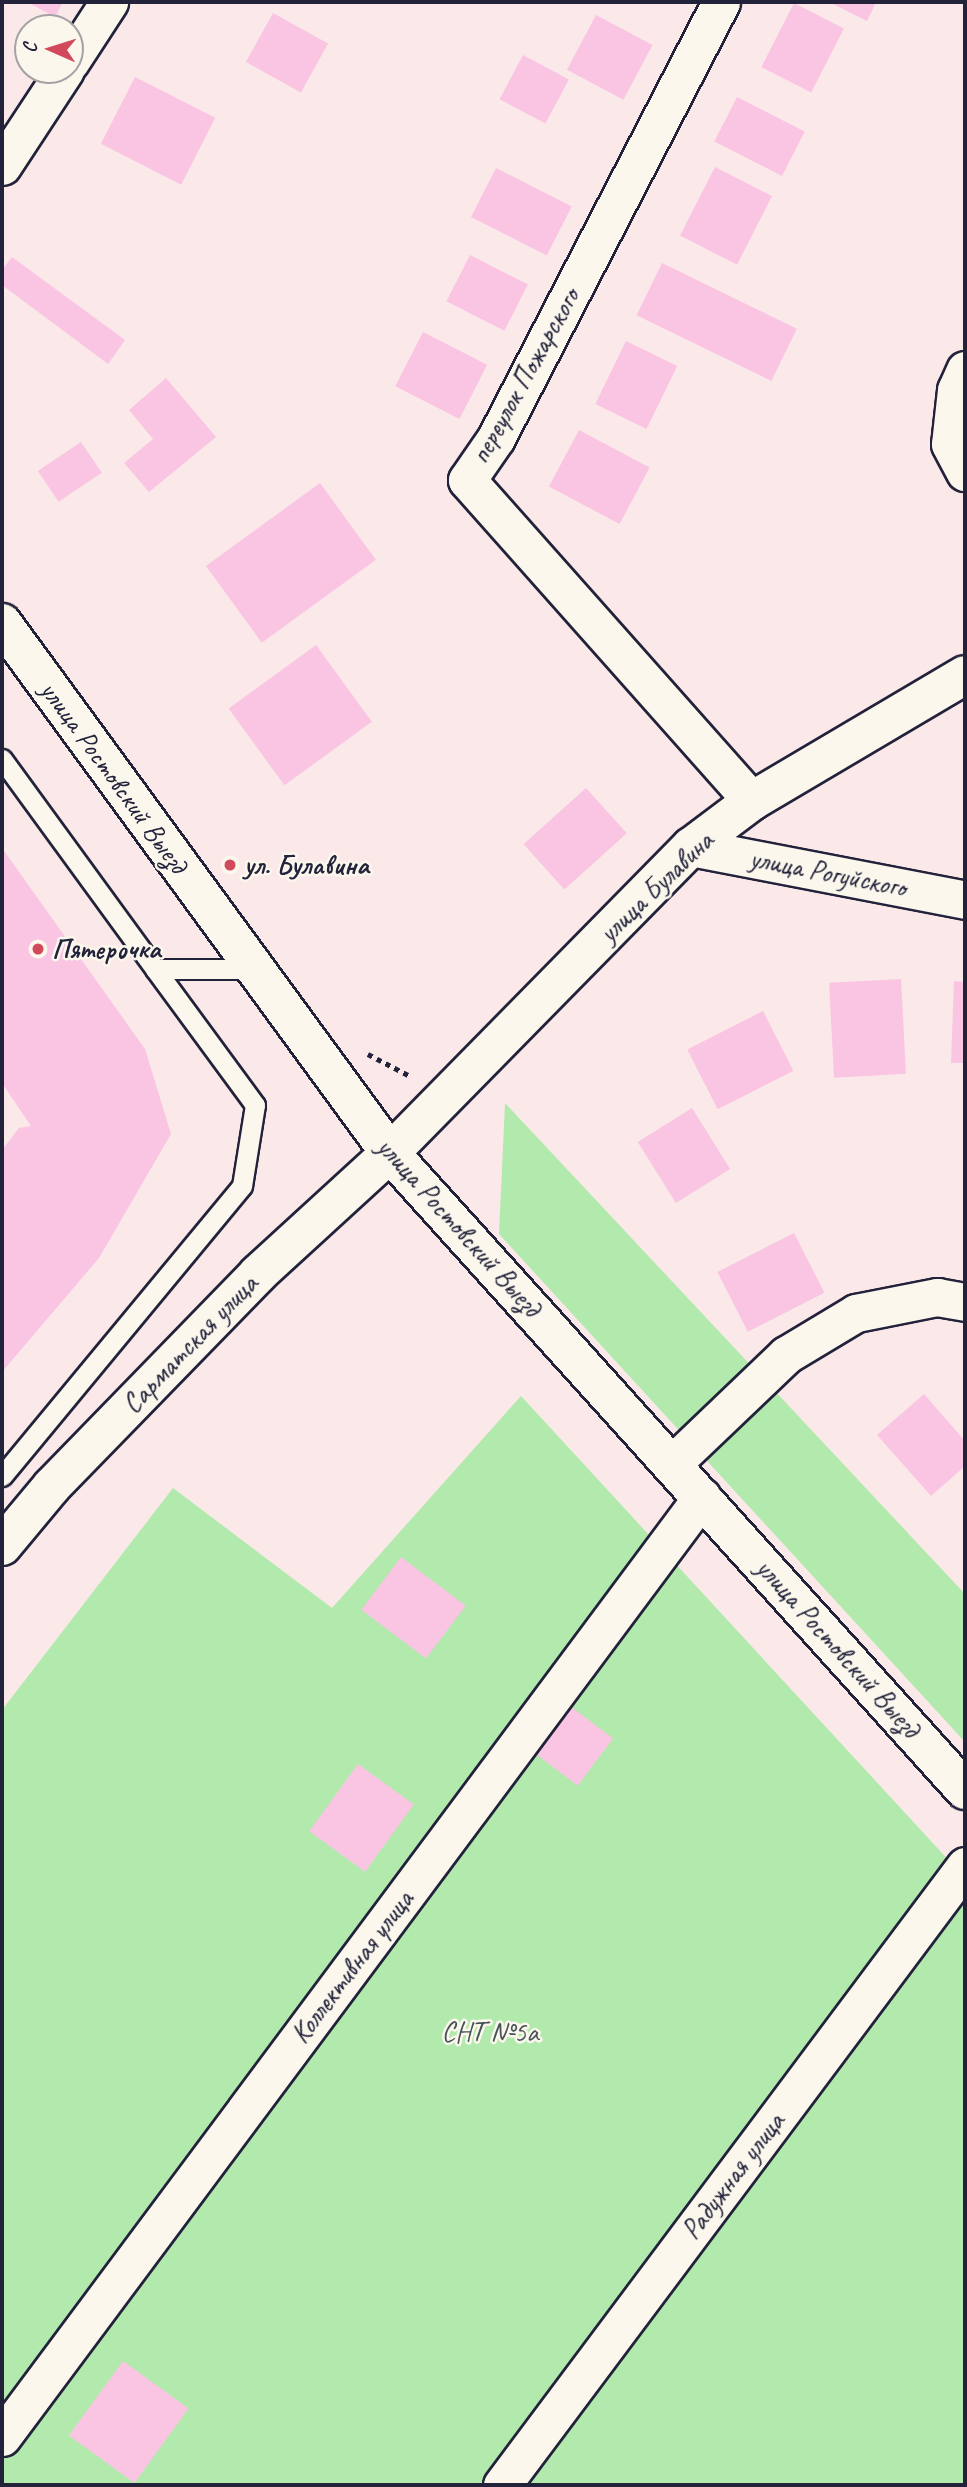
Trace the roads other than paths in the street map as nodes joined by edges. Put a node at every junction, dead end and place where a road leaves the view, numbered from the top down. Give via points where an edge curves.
1 (109, 2) edge
2 (721, 2) edge
3 (84, 40) edge
4 (56, 84) edge
5 (2, 166) edge
6 (965, 370) edge
7 (965, 472) edge
8 (2, 623) edge
9 (965, 675) edge
10 (2, 759) edge
11 (752, 801) junction
12 (691, 847) junction
13 (965, 900) edge
14 (155, 969) junction
15 (255, 969) junction
16 (390, 1153) junction
17 (965, 1302) edge
18 (672, 1464) junction
19 (2, 1476) edge
20 (702, 1497) junction
21 (2, 1546) edge
22 (965, 1790) edge
23 (965, 1866) edge
24 (2, 2437) edge
25 (502, 2485) edge

1 - 3 street
2 - 11 street, переулок Пожарского via 496,438 467,480
4 - 5 street
6 - 7 street via 956,390 950,444
8 - 15 main road, улица Ростовский Выезд
9 - 11 main road, улица Булавина
10 - 14 lane
11 - 12 main road, улица Булавина
12 - 13 street, улица Рогуйского
12 - 16 main road, улица Булавина
14 - 15 lane
14 - 19 lane via 255,1105 243,1186
15 - 16 main road, улица Ростовский Выезд
16 - 18 main road, улица Ростовский Выезд
16 - 21 main road, Сарматская улица via 258,1274 52,1486
17 - 18 street via 937,1297 856,1312 786,1354
18 - 20 main road, улица Ростовский Выезд
20 - 22 main road, улица Ростовский Выезд
20 - 24 street, Коллективная улица
23 - 25 street, Радужная улица

